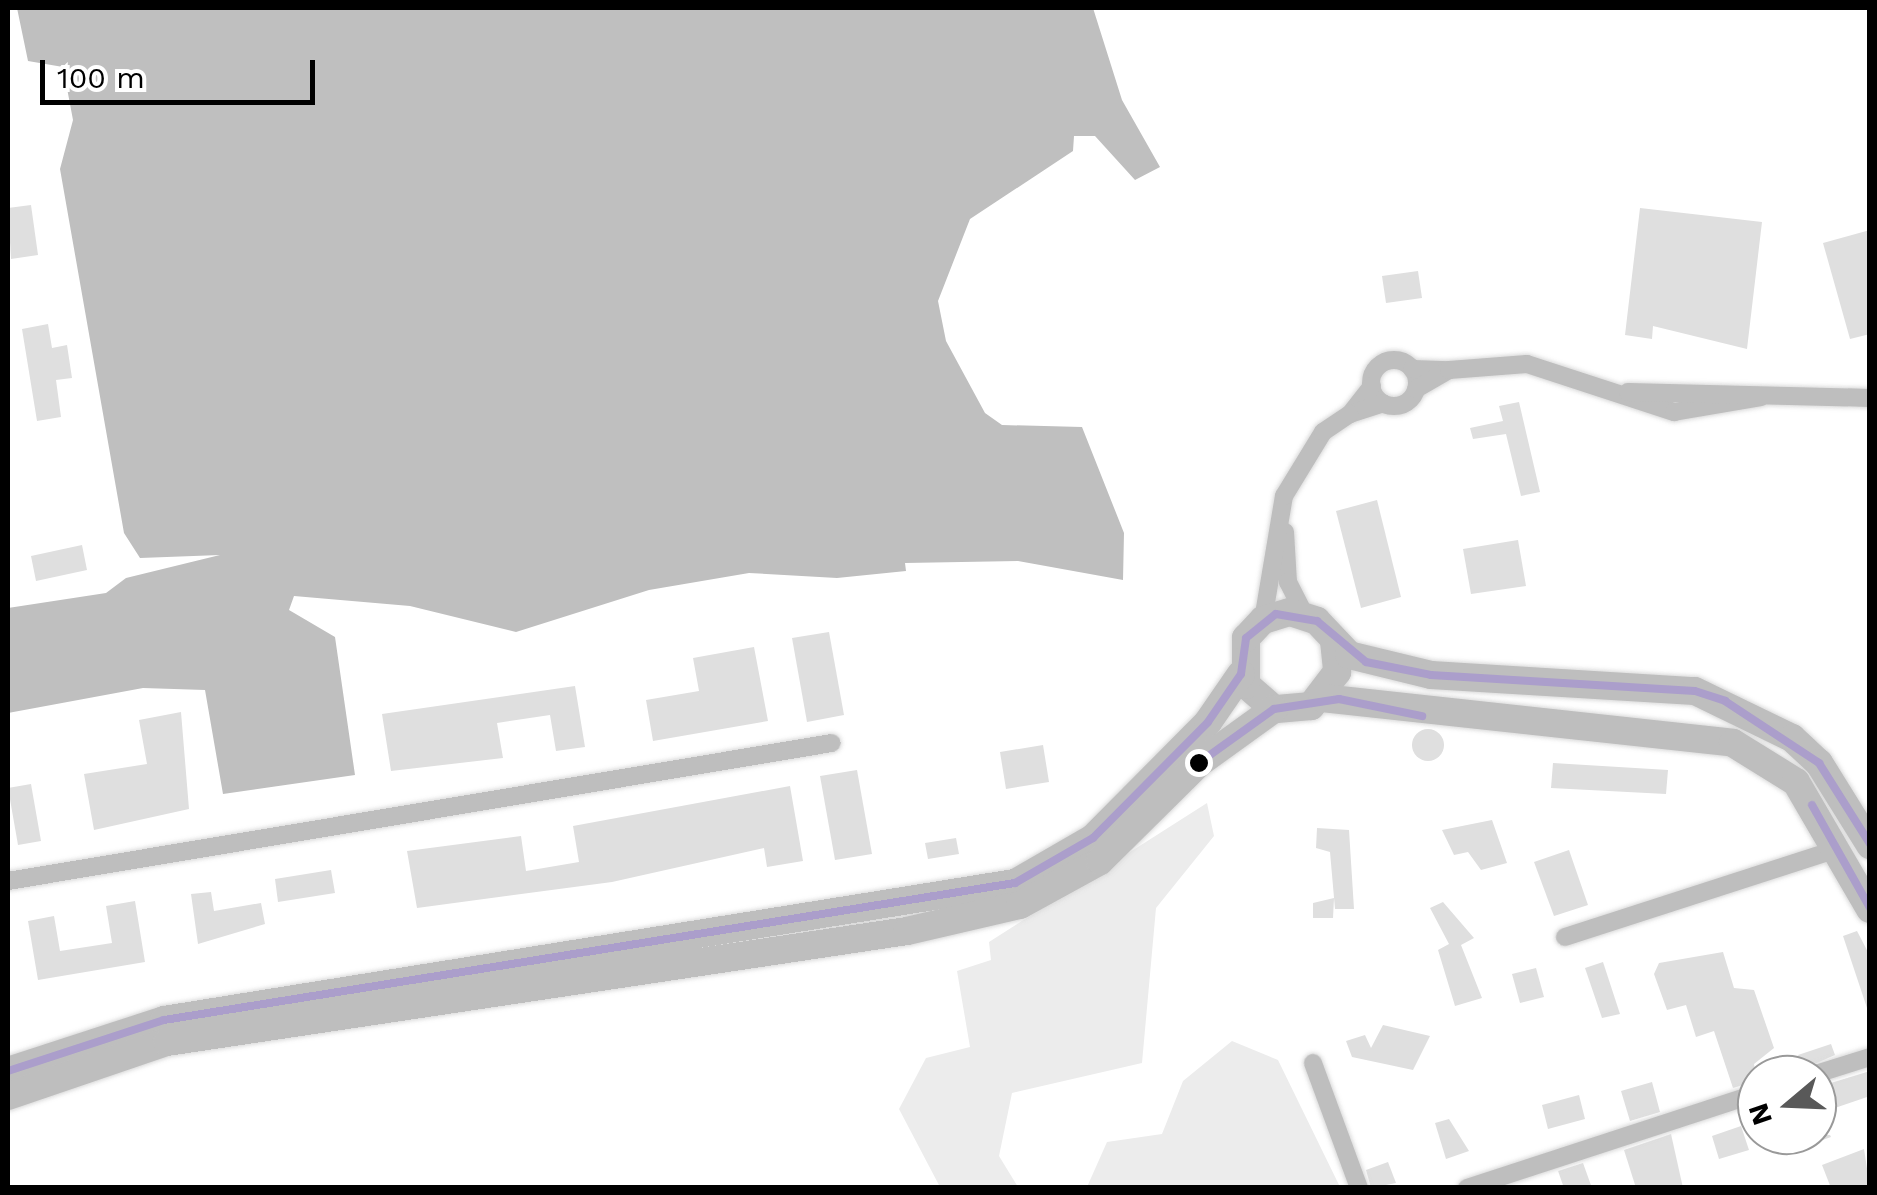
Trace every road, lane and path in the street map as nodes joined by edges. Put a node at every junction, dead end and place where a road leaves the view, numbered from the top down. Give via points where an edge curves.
1 (1414, 379) junction
2 (1372, 386) junction
3 (1870, 398) edge
4 (1383, 403) junction
5 (1350, 414) junction
6 (1284, 496) junction
7 (1305, 615) junction
8 (1263, 620) junction
9 (1334, 641) junction
10 (1241, 674) junction
11 (1322, 698) junction
12 (1274, 709) junction
13 (832, 743) dead end
14 (1870, 845) edge
15 (1838, 849) junction
16 (8, 880) edge
17 (1870, 909) edge
18 (1566, 937) dead end
19 (1870, 1057) edge
20 (1313, 1063) dead end
21 (1837, 1067) edge
22 (8, 1071) edge
23 (8, 1096) edge
24 (1737, 1100) edge
25 (1359, 1188) edge
26 (1467, 1188) edge

1 - 2 street via 1387,362
1 - 3 street via 1527,364 1628,392 1662,386 1761,397
1 - 4 street via 1404,404
2 - 4 street
2 - 5 street
4 - 5 street
5 - 6 street via 1323,432
6 - 7 street via 1287,572
6 - 8 street
7 - 8 main road
7 - 9 main road
8 - 10 main road via 1246,638
9 - 11 main road via 1338,672
9 - 14 main road via 1366,662 1430,675 1695,691 1725,701 1819,763
10 - 12 main road
10 - 22 main road via 1208,722 1093,838 1015,884 164,1020
11 - 12 main road
11 - 15 main road via 1733,743 1796,782
12 - 23 main road via 1199,763 1100,861 1020,905 908,931 167,1042
13 - 16 street
15 - 17 main road
15 - 18 street
19 - 21 street
20 - 25 street
24 - 26 street

